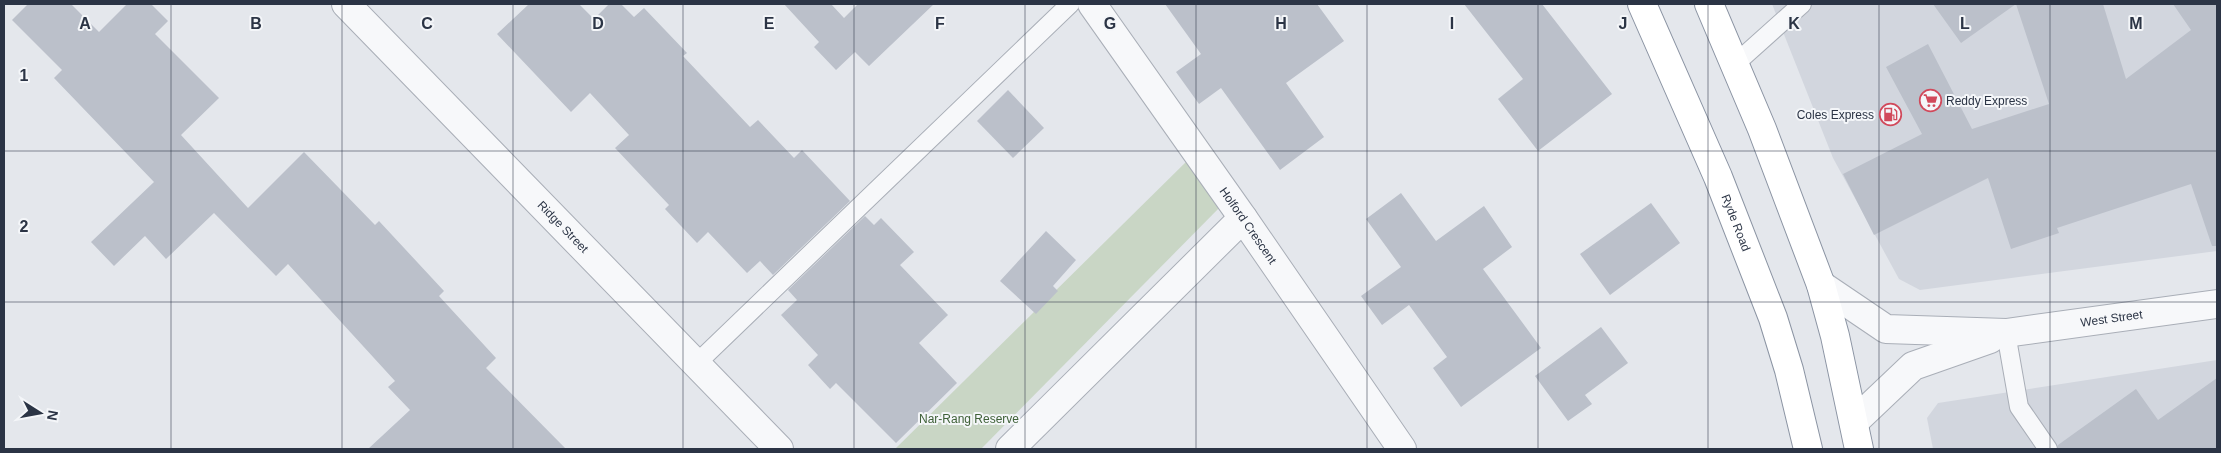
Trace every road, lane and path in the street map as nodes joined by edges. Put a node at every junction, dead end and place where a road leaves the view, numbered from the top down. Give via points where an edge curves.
1 (346, 4) edge
2 (1070, 4) edge
3 (1092, 4) edge
4 (1642, 4) edge
5 (1709, 4) edge
6 (1802, 4) edge
7 (1734, 64) junction
8 (1243, 218) junction
9 (1821, 285) junction
10 (2217, 304) edge
11 (2006, 333) junction
12 (696, 364) junction
13 (1854, 422) junction
14 (1808, 448) edge
15 (780, 449) edge
16 (1010, 449) edge
17 (1402, 449) edge
18 (1859, 449) edge
19 (2048, 449) edge

1 - 12 street, Ridge Street
2 - 12 lane
3 - 8 street, Holford Crescent
4 - 14 highway, Ryde Road via 1718,177 1773,318
5 - 7 highway
6 - 7 lane
7 - 9 highway
8 - 16 street
8 - 17 street, Holford Crescent
9 - 11 street, West Street via 1886,329
9 - 13 highway via 1836,336
10 - 11 street, West Street
11 - 13 street, West Street via 1913,366
11 - 19 lane via 2019,407
12 - 15 street, Ridge Street
13 - 18 highway

